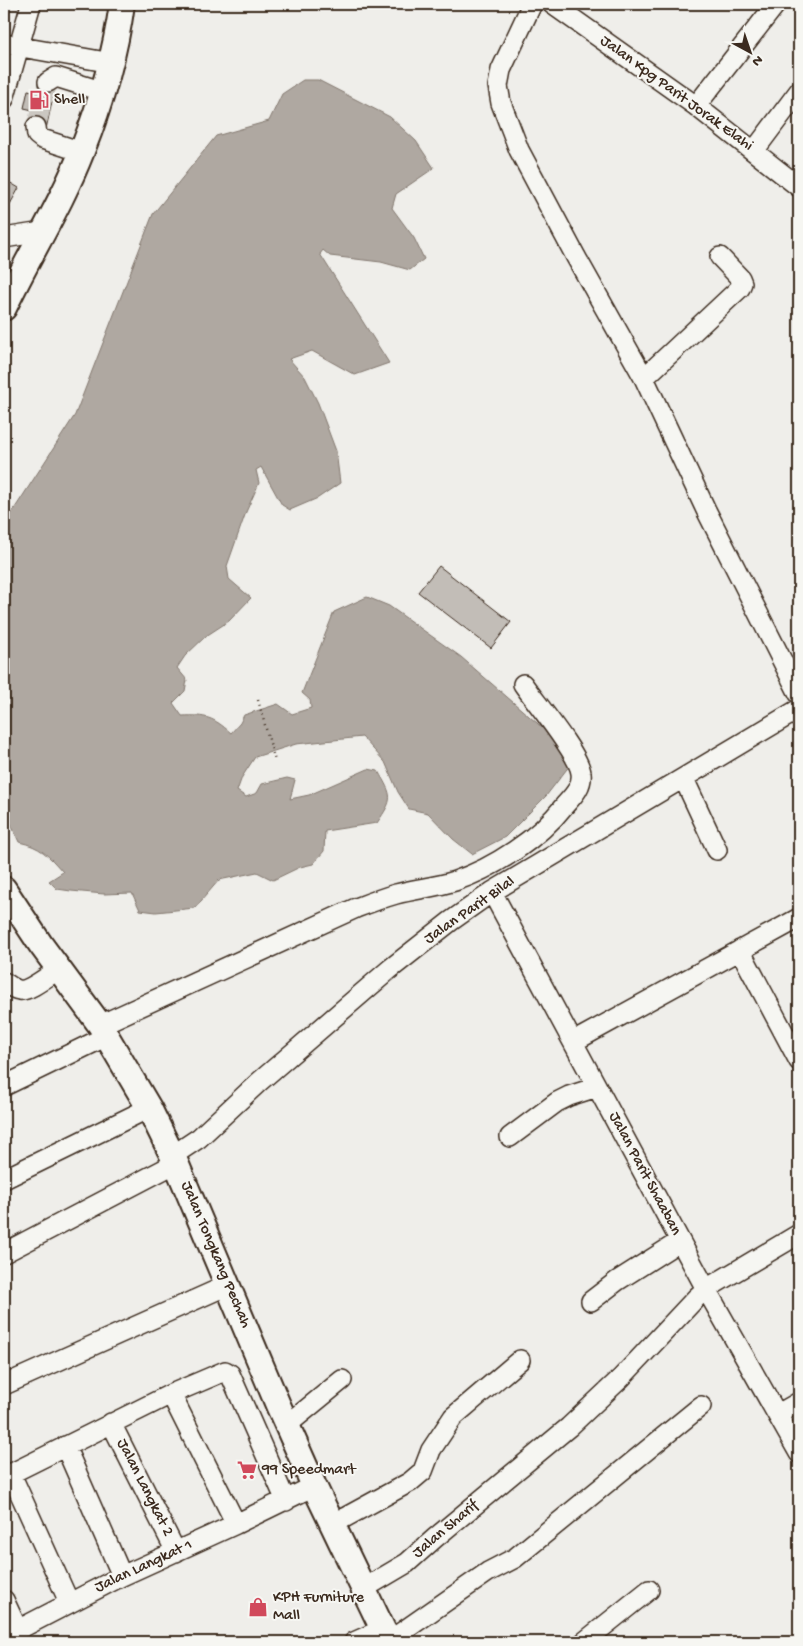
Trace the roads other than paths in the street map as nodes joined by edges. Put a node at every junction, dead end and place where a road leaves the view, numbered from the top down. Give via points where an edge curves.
1 (31, 4) edge
2 (122, 4) edge
3 (532, 4) edge
4 (552, 4) edge
5 (776, 4) edge
6 (12, 46) edge
7 (112, 63) junction
8 (48, 82) dead end
9 (799, 91) edge
10 (104, 92) junction
11 (4, 99) edge
12 (700, 101) junction
13 (36, 126) dead end
14 (759, 146) junction
15 (82, 152) junction
16 (799, 187) edge
17 (42, 232) junction
18 (4, 238) edge
19 (720, 257) dead end
20 (4, 308) edge
21 (644, 378) junction
22 (523, 684) dead end
23 (799, 694) edge
24 (799, 710) edge
25 (684, 778) junction
26 (717, 850) dead end
27 (4, 889) edge
28 (492, 892) junction
29 (799, 918) edge
30 (740, 950) junction
31 (59, 969) junction
32 (4, 982) edge
33 (104, 1030) junction
34 (573, 1042) junction
35 (799, 1061) edge
36 (4, 1086) edge
37 (591, 1089) junction
38 (149, 1108) junction
39 (510, 1137) dead end
40 (174, 1160) junction
41 (4, 1179) edge
42 (799, 1234) edge
43 (674, 1244) junction
44 (4, 1253) edge
45 (228, 1285) junction
46 (701, 1293) junction
47 (591, 1301) dead end
48 (520, 1360) dead end
49 (342, 1380) dead end
50 (4, 1385) edge
51 (171, 1394) junction
52 (799, 1402) edge
53 (701, 1406) dead end
54 (778, 1414) junction
55 (112, 1424) junction
56 (287, 1425) junction
57 (65, 1446) junction
58 (799, 1453) edge
59 (7, 1476) edge
60 (298, 1494) junction
61 (236, 1524) junction
62 (332, 1524) junction
63 (176, 1552) junction
64 (122, 1576) junction
65 (363, 1589) junction
66 (648, 1590) dead end
67 (4, 1600) edge
68 (69, 1602) junction
69 (11, 1634) edge
70 (387, 1637) edge
71 (354, 1642) edge
72 (584, 1642) edge

1 - 6 street
2 - 7 main road
3 - 21 street via 501,70 498,86 501,103 519,150
4 - 12 street, Jalan Kpg Parit Jorak Elahi
5 - 12 street
6 - 7 street
6 - 11 street
7 - 10 main road
8 - 10 street via 56,77
9 - 14 street
10 - 15 main road
12 - 14 street, Jalan Kpg Parit Jorak Elahi
13 - 15 street via 37,135 42,139
14 - 16 street, Jalan Kpg Parit Jorak Elahi
15 - 17 main road
17 - 18 street
17 - 20 main road
19 - 21 street via 740,278 740,288
21 - 23 street
22 - 33 street via 573,753 581,774 578,790 557,816 511,853 480,871 454,881 394,894 356,908
24 - 25 street, Jalan Parit Bilal
25 - 26 street
25 - 28 street, Jalan Parit Bilal
27 - 31 main road, Jalan Tongkang Pechah
28 - 34 street, Jalan Parit Shaaban
28 - 40 street, Jalan Parit Bilal via 390,969
29 - 30 street
30 - 34 street
30 - 35 street
31 - 32 street via 27,989 13,988
31 - 33 main road, Jalan Tongkang Pechah
33 - 36 street
33 - 38 main road, Jalan Tongkang Pechah
34 - 37 street, Jalan Parit Shaaban
37 - 39 street via 557,1102
37 - 43 street, Jalan Parit Shaaban
38 - 40 main road, Jalan Tongkang Pechah
38 - 41 street
40 - 44 street, Jalan Parit Bilal
40 - 45 main road, Jalan Tongkang Pechah
42 - 46 street, Jalan Sharif
43 - 46 street, Jalan Parit Shaaban
43 - 47 street via 617,1280
45 - 50 street
45 - 56 main road, Jalan Tongkang Pechah
46 - 54 street, Jalan Parit Shaaban
46 - 65 street, Jalan Sharif via 621,1378 524,1465 407,1563
48 - 62 street via 453,1417 431,1450 423,1471 410,1482
49 - 56 street
51 - 55 street
51 - 60 street via 220,1372 230,1374
51 - 61 street
52 - 54 street
53 - 70 street via 516,1558 488,1572
54 - 58 street, Jalan Parit Shaaban
55 - 57 street
55 - 63 street, Jalan Langkat 2
56 - 60 main road, Jalan Tongkang Pechah
57 - 59 street
57 - 64 street
59 - 68 street
60 - 61 street, Jalan Langkat 1
60 - 62 main road, Jalan Tongkang Pechah
61 - 63 street, Jalan Langkat 1
62 - 65 main road, Jalan Tongkang Pechah
63 - 64 street, Jalan Langkat 1
64 - 68 street, Jalan Langkat 1
65 - 70 main road, Jalan Tongkang Pechah
66 - 72 street
67 - 69 street
68 - 69 street, Jalan Langkat 1
70 - 71 street

